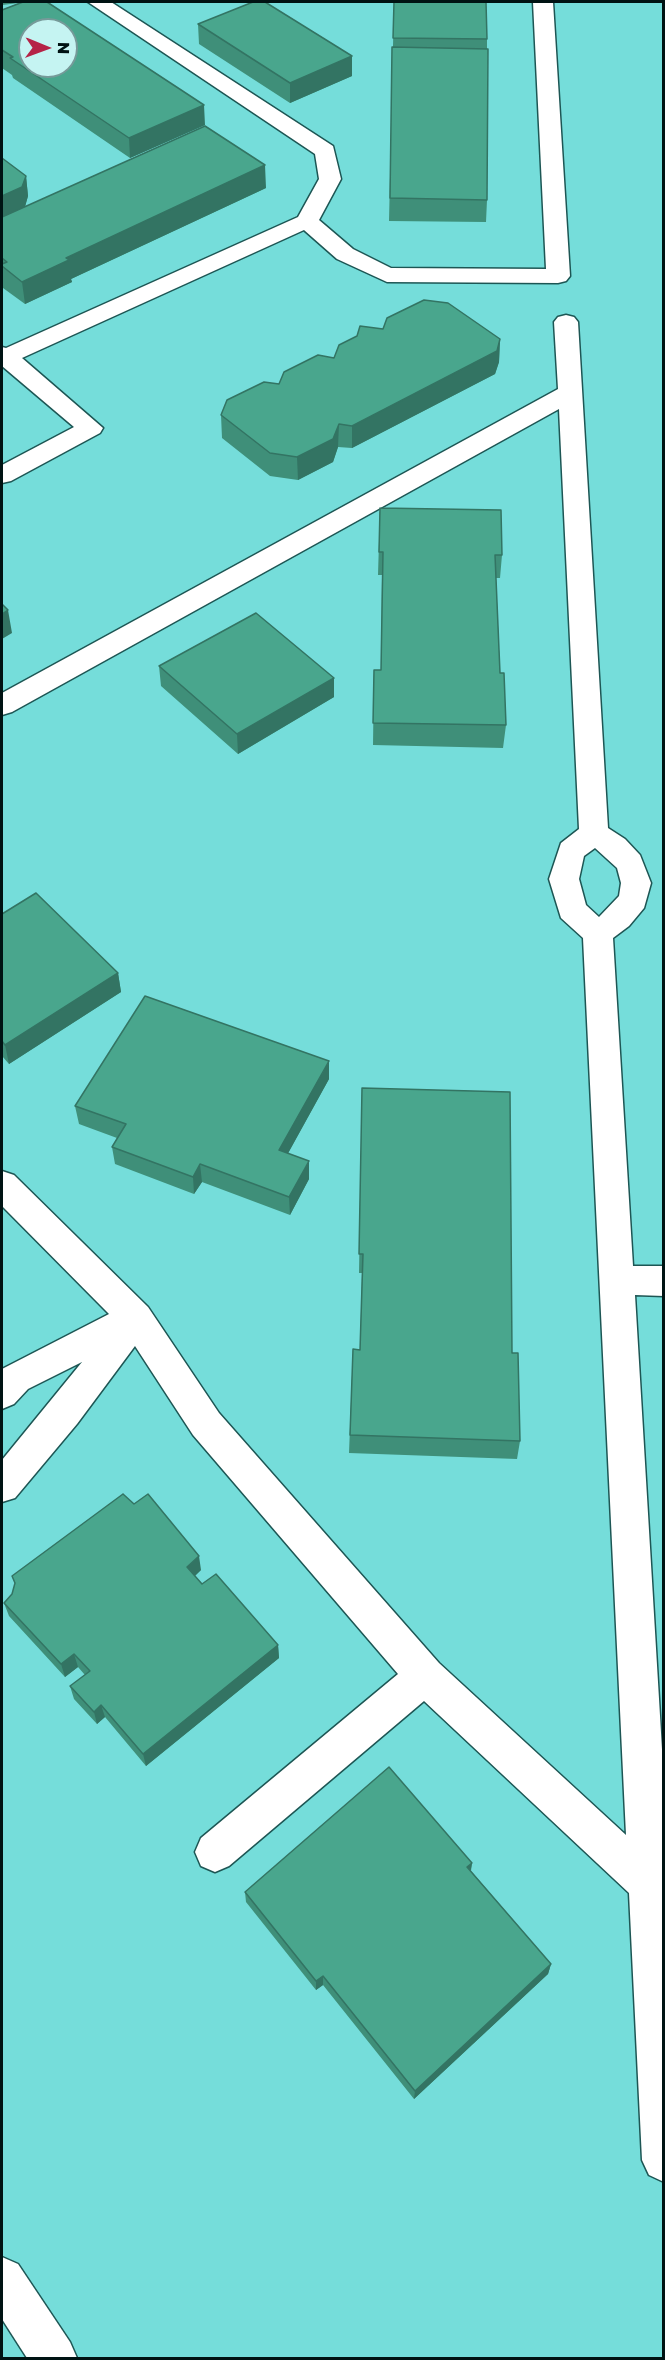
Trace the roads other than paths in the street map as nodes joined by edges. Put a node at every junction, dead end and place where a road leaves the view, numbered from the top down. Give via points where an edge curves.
1 (98, 2) edge
2 (543, 2) edge
3 (308, 221) junction
4 (566, 322) dead end
5 (3, 356) edge
6 (569, 393) junction
7 (2, 475) edge
8 (2, 705) edge
9 (594, 833) junction
10 (598, 933) junction
11 (2, 1185) edge
12 (618, 1280) junction
13 (663, 1281) edge
14 (136, 1318) junction
15 (2, 1393) edge
16 (2, 1486) edge
17 (424, 1676) junction
18 (214, 1852) dead end
19 (655, 1889) edge
20 (663, 2160) edge
21 (2, 2280) edge
22 (54, 2358) edge

1 - 3 main road via 325,151 330,179
2 - 3 main road via 558,276 387,275 345,254
3 - 5 main road
4 - 6 main road
5 - 7 main road via 91,428
6 - 8 main road
6 - 9 main road
9 - 10 main road via 571,851 564,879 572,910
9 - 10 main road via 630,863 636,883 633,900
10 - 12 main road
11 - 14 main road
12 - 13 main road
12 - 19 main road
14 - 15 main road via 16,1378
14 - 16 main road
14 - 17 main road via 206,1424
17 - 18 main road
17 - 19 main road
19 - 20 main road
21 - 22 main road

